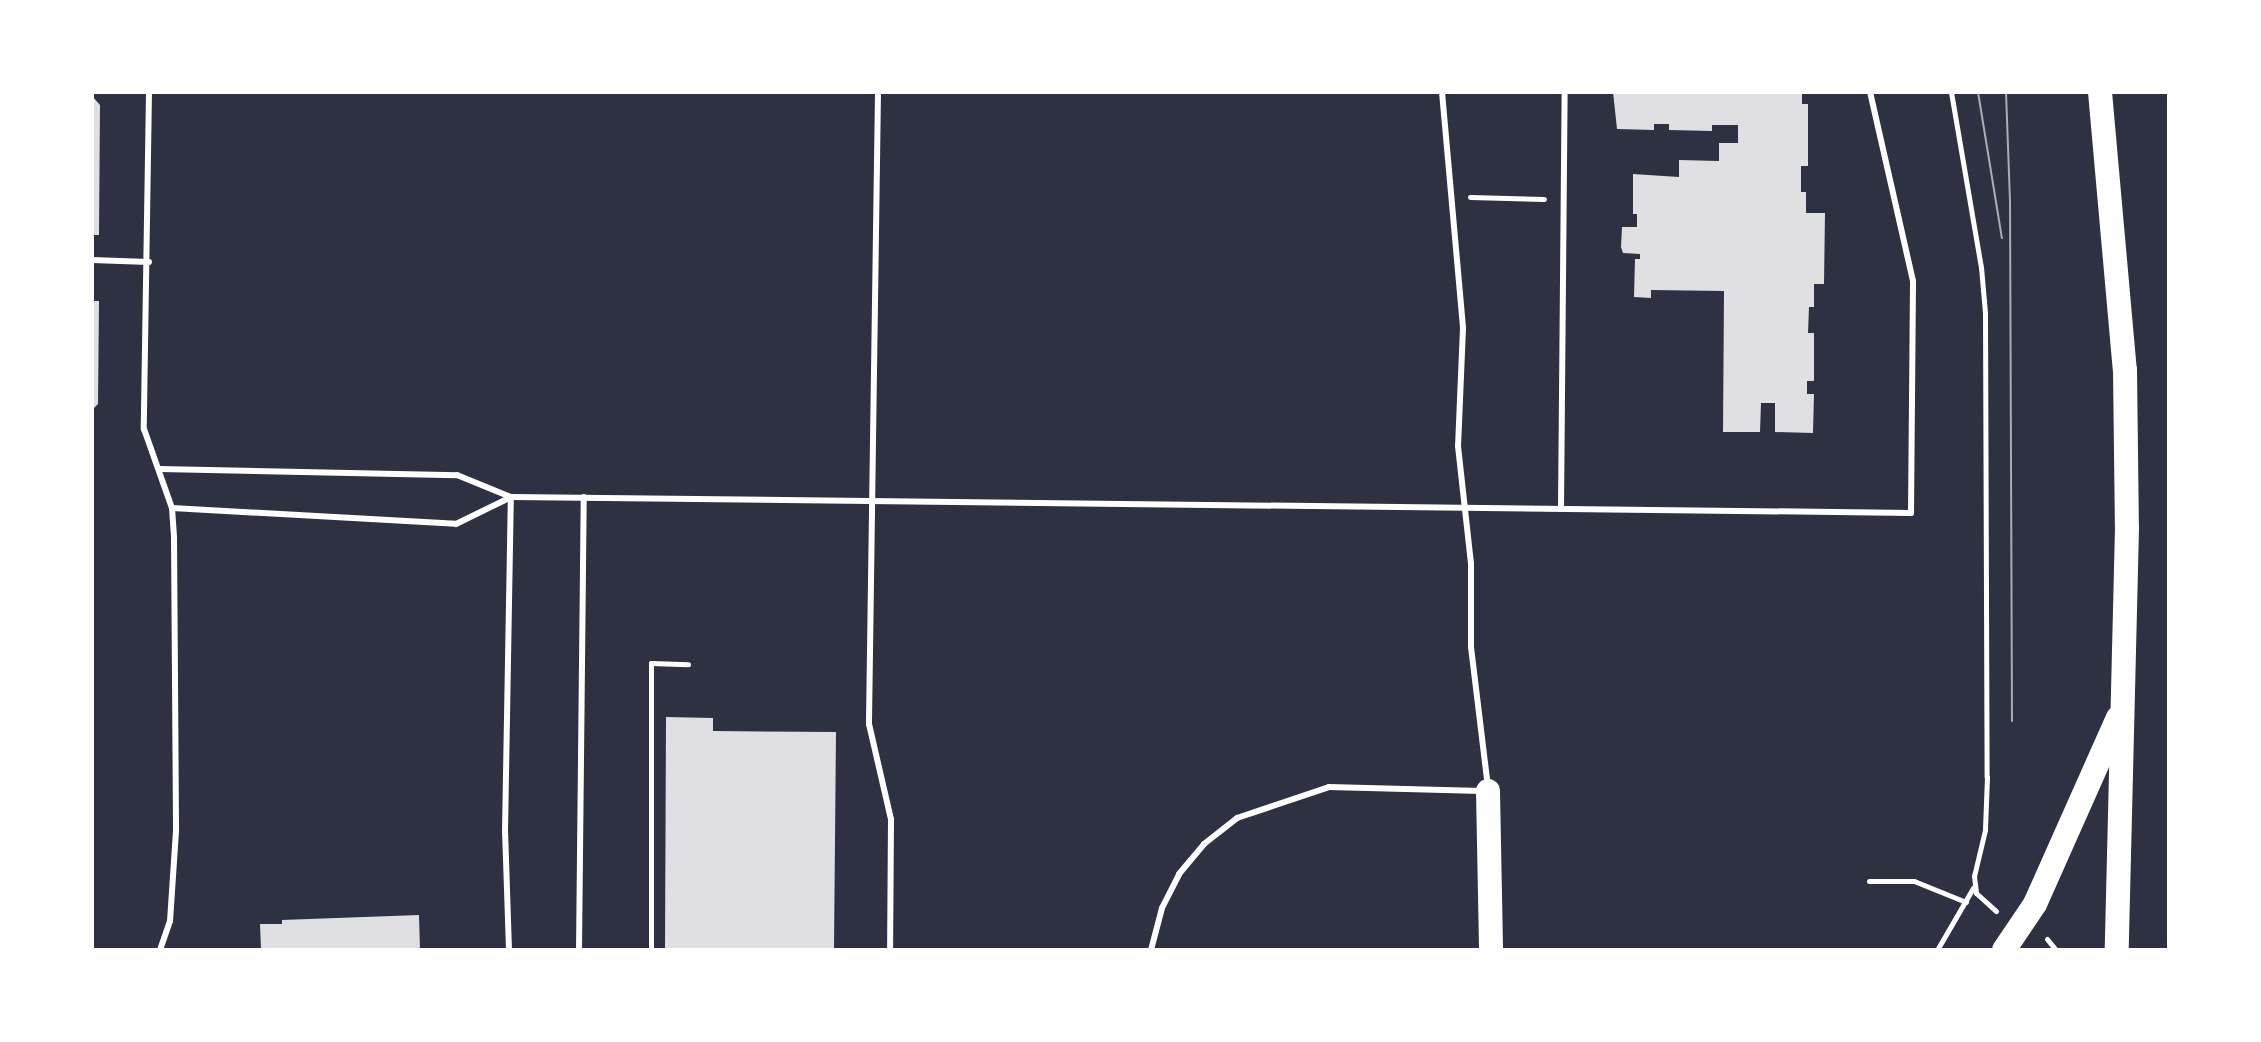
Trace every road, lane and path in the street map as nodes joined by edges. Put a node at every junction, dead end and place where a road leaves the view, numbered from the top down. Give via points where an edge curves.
1 (149, 92) edge
2 (878, 92) edge
3 (1442, 92) edge
4 (1565, 92) edge
5 (1870, 92) edge
6 (1951, 92) edge
7 (2100, 92) edge
8 (1453, 196) junction
9 (1564, 205) junction
10 (92, 260) edge
11 (149, 262) junction
12 (160, 469) junction
13 (511, 497) junction
14 (584, 497) junction
15 (874, 500) junction
16 (172, 508) junction
17 (1466, 508) junction
18 (1561, 509) junction
19 (688, 664) dead end
20 (2123, 708) junction
21 (1488, 791) junction
22 (1869, 881) dead end
23 (1974, 887) junction
24 (1966, 902) junction
25 (2004, 915) dead end
26 (2044, 936) dead end
27 (160, 950) edge
28 (509, 950) edge
29 (579, 950) edge
30 (651, 950) edge
31 (890, 950) edge
32 (1151, 950) edge
33 (1491, 950) edge
34 (1937, 950) edge
35 (2004, 950) edge
36 (2056, 950) edge
37 (2117, 950) edge

1 - 11 lane
2 - 15 lane
3 - 8 lane
4 - 9 lane
5 - 18 lane via 1913,281 1911,513
6 - 23 path via 1985,313 1987,777 1985,830
7 - 20 highway via 2125,370
8 - 9 path via 1545,199
8 - 17 lane via 1463,328 1458,446
9 - 18 lane
10 - 11 lane
11 - 12 lane via 144,429
12 - 13 lane via 457,475
12 - 16 lane
13 - 14 lane
13 - 16 lane via 456,524
13 - 28 lane via 505,832
14 - 15 lane
14 - 29 lane
15 - 17 lane
15 - 31 lane via 869,724 891,819
16 - 27 lane via 176,831 170,921
17 - 18 lane
17 - 21 lane via 1471,647
19 - 30 path via 651,663
20 - 35 highway via 2035,904
20 - 37 highway
21 - 32 lane via 1329,787 1237,818 1204,844 1169,891
21 - 33 highway
22 - 24 path via 1914,881
23 - 24 path
23 - 25 path via 1984,902
24 - 34 path
26 - 36 path

